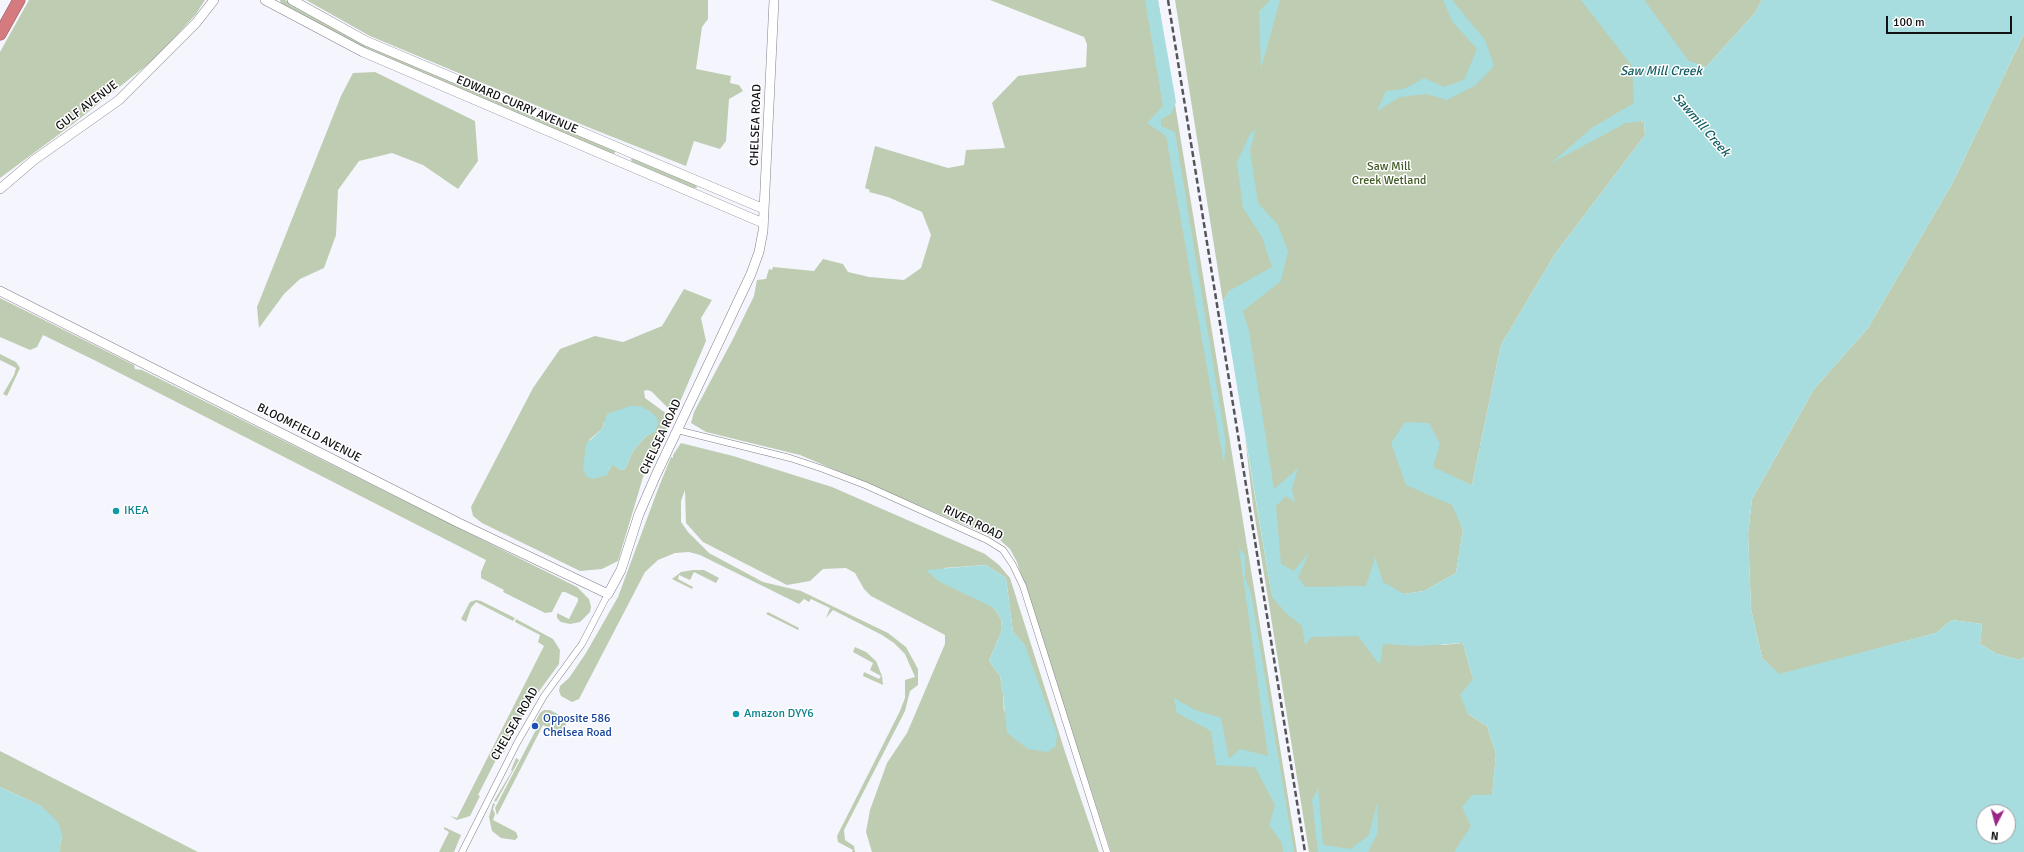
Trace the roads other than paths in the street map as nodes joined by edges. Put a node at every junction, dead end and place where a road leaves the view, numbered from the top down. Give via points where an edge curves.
1 (18, 0) edge
2 (214, 0) edge
3 (265, 0) edge
4 (292, 0) edge
5 (774, 0) edge
6 (0, 34) edge
7 (626, 151) junction
8 (622, 162) junction
9 (0, 188) edge
10 (764, 209) junction
11 (764, 223) junction
12 (0, 291) edge
13 (677, 430) junction
14 (608, 594) junction
15 (462, 852) edge
16 (1107, 852) edge

1 - 6 highway
2 - 9 street, GULF AVENUE via 196,23 119,100 34,160
3 - 8 street, EDWARD CURRY AVENUE via 363,52
4 - 7 street, EDWARD CURRY AVENUE via 366,41
5 - 10 street, CHELSEA ROAD
7 - 8 street
7 - 10 street, EDWARD CURRY AVENUE
8 - 11 street, EDWARD CURRY AVENUE
10 - 11 street, CHELSEA ROAD
11 - 13 street, CHELSEA ROAD via 759,252 751,274
12 - 14 street, BLOOMFIELD AVENUE via 459,523
13 - 14 street, CHELSEA ROAD via 639,514 621,570
13 - 16 street, RIVER ROAD via 790,458 823,469 865,485 987,540 1003,550 1023,586
14 - 15 street, CHELSEA ROAD via 582,644 544,696 517,743

